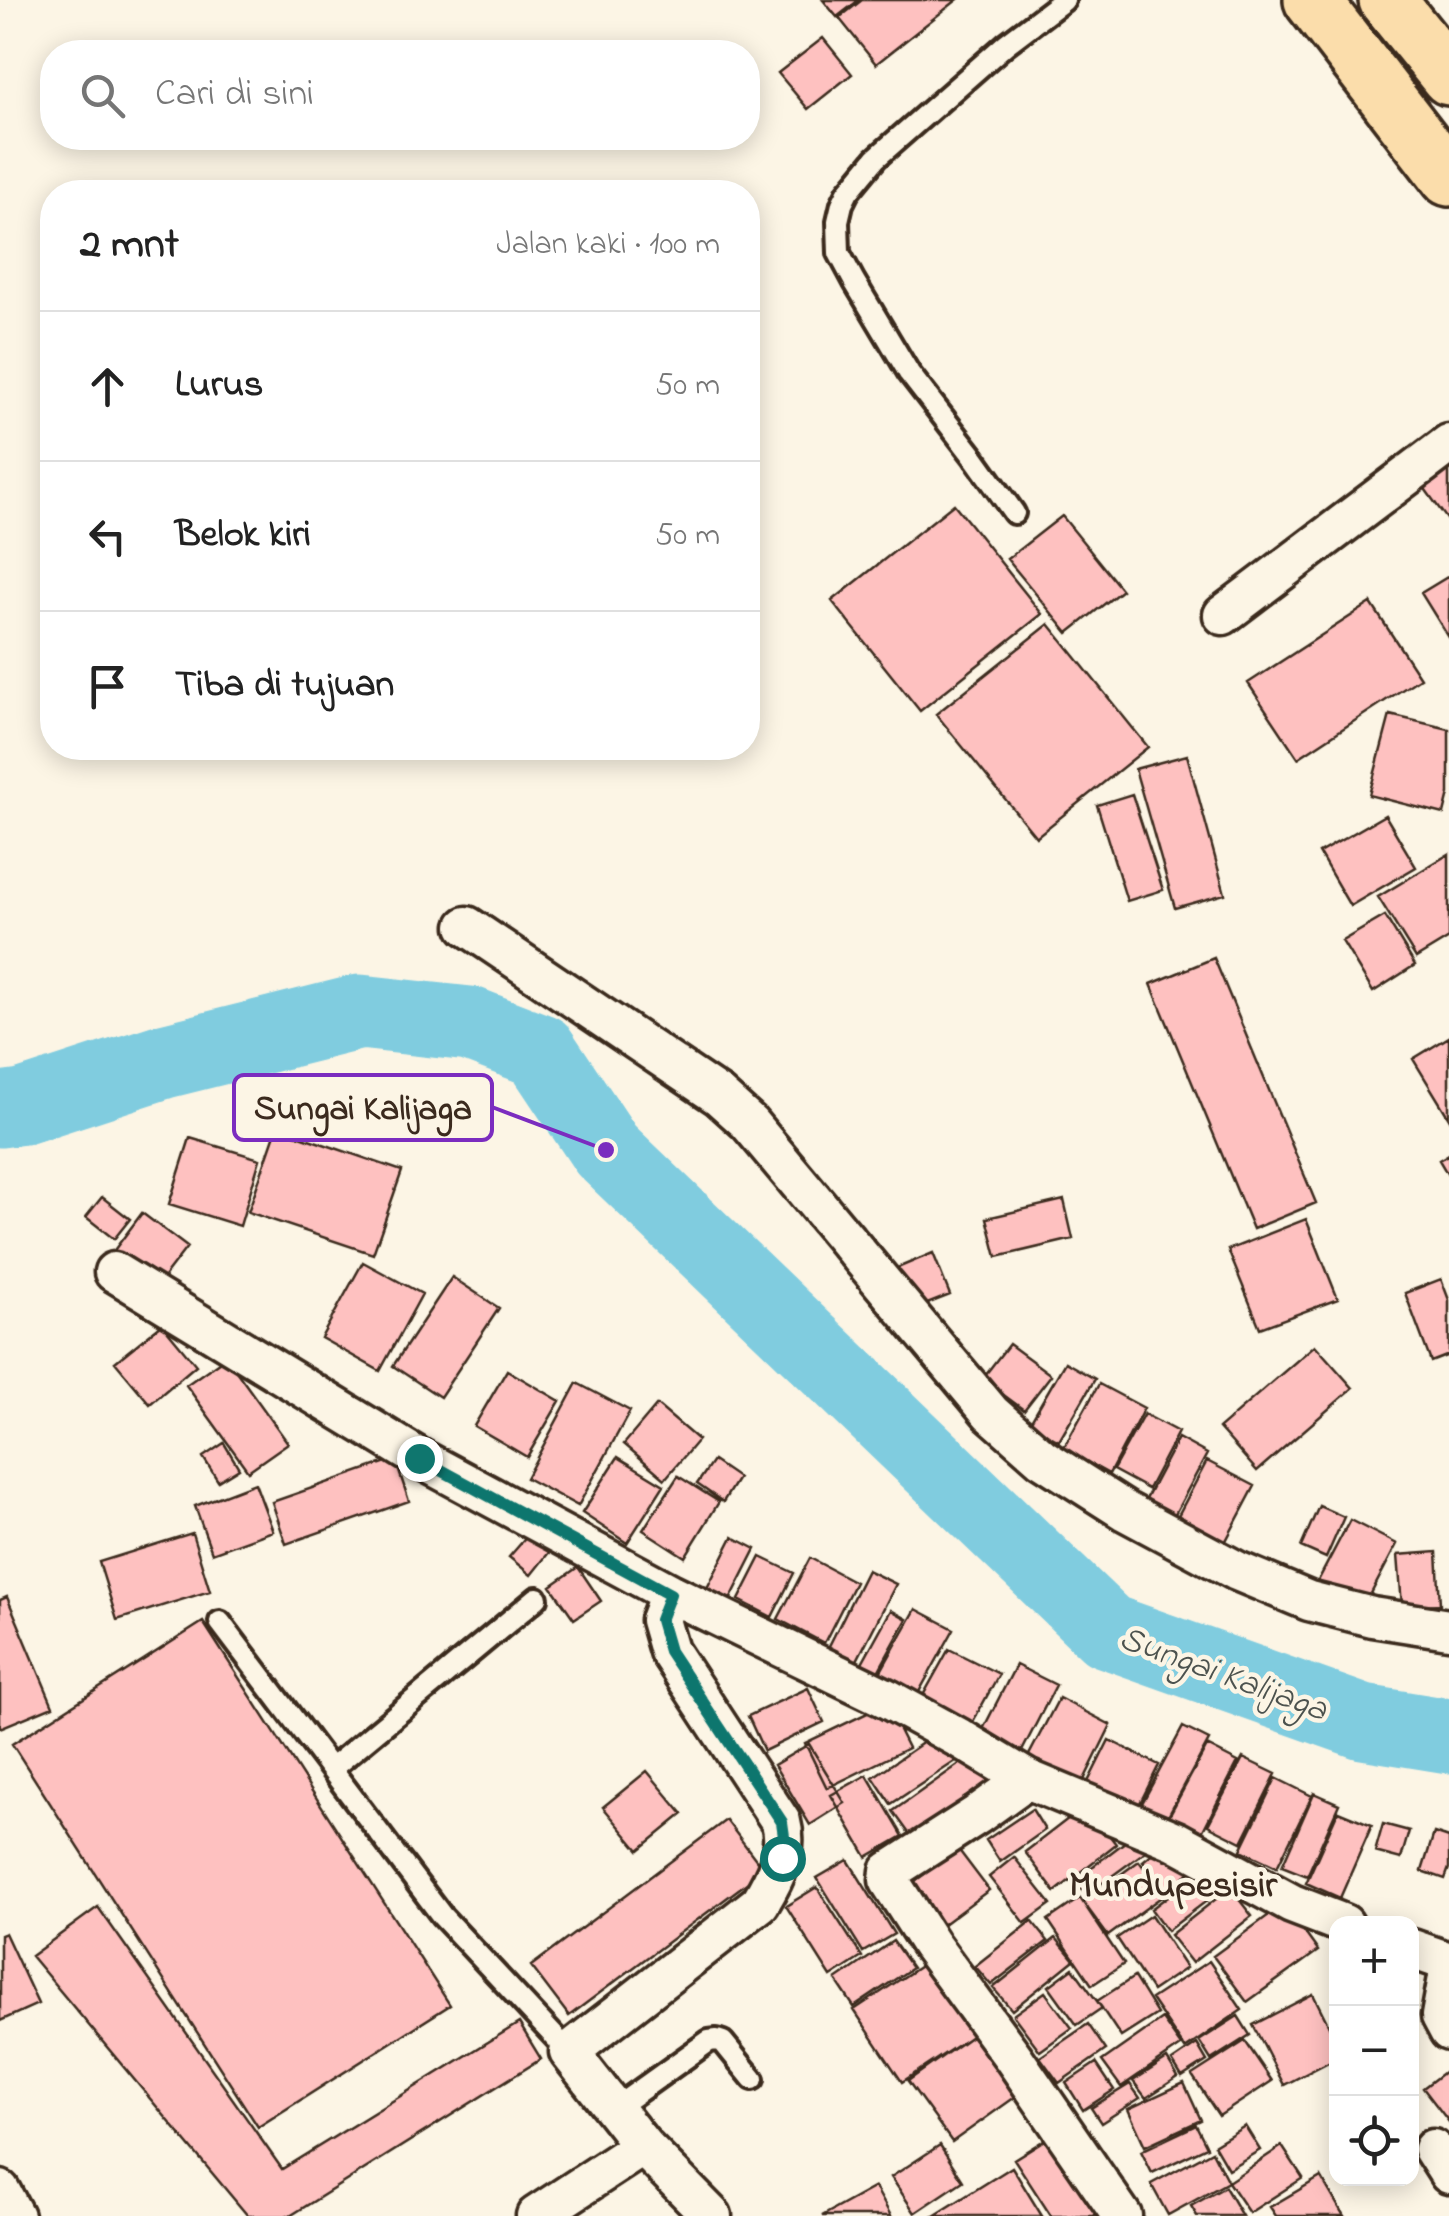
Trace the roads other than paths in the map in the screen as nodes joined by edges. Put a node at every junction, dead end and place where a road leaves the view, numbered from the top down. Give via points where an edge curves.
1 (1064, 0) edge
2 (1312, 0) edge
3 (1386, 0) edge
4 (1449, 77) edge
5 (1449, 178) edge
6 (1449, 444) edge
7 (1014, 513) dead end
8 (1223, 615) dead end
9 (468, 926) dead end
10 (114, 1272) dead end
11 (670, 1594) junction
12 (538, 1598) dead end
13 (220, 1622) dead end
14 (1449, 1629) edge
15 (332, 1769) junction
16 (1026, 1779) junction
17 (1329, 1918) edge
18 (1419, 1951) edge
19 (1449, 1962) edge
20 (1449, 1972) edge
21 (1449, 2031) edge
22 (569, 2052) junction
23 (753, 2079) dead end
24 (614, 2109) junction
25 (643, 2146) junction
26 (0, 2190) edge
27 (14, 2216) edge
28 (536, 2216) edge
29 (712, 2216) edge
30 (1122, 2216) edge

1 - 7 lane via 876,158 848,192 838,220 839,253 854,282 909,373
2 - 5 highway
3 - 4 highway
6 - 8 street
9 - 14 street via 750,1123 992,1412 1042,1458 1237,1571 1310,1602
10 - 11 street via 419,1458
11 - 16 street via 888,1699
11 - 22 street via 660,1620 669,1651 782,1822 782,1858 760,1903
12 - 15 lane
13 - 15 lane
15 - 22 lane via 442,1916
16 - 17 street via 1176,1841
16 - 30 street via 890,1871 889,1880
18 - 19 street
20 - 21 street via 1441,2016
22 - 24 street
23 - 24 lane via 723,2042 708,2041
24 - 25 street
25 - 28 street
25 - 29 street
26 - 27 street

